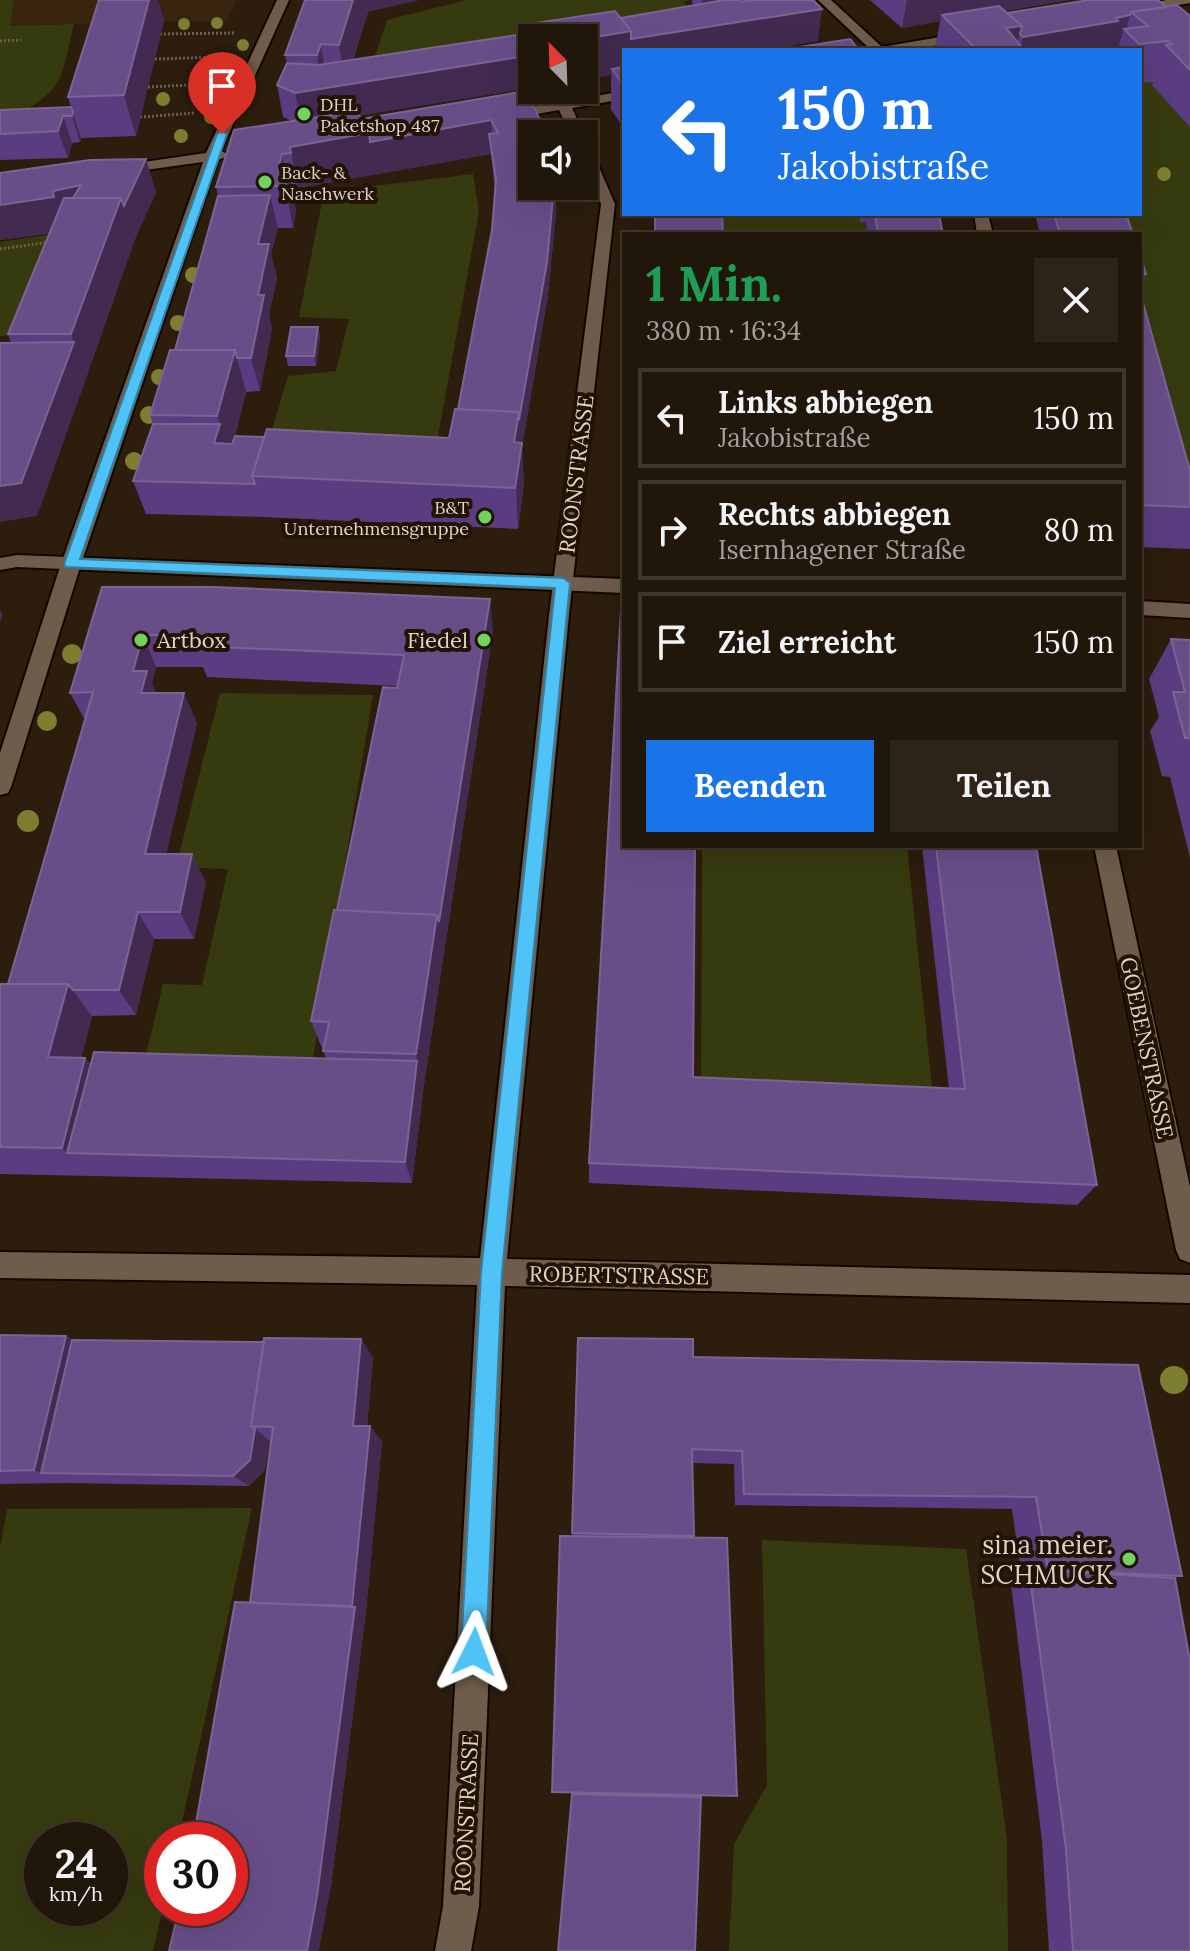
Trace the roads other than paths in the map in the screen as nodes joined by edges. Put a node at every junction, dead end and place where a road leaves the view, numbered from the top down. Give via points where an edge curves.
1 (283, 0) edge
2 (824, 0) edge
3 (1189, 0) edge
4 (1150, 3) edge
5 (1122, 11) edge
6 (1165, 15) edge
7 (980, 34) edge
8 (876, 48) edge
9 (897, 48) edge
10 (622, 95) edge
11 (564, 106) junction
12 (486, 119) edge
13 (570, 120) edge
14 (240, 155) edge
15 (212, 156) junction
16 (104, 171) edge
17 (598, 181) edge
18 (0, 564) edge
19 (71, 564) junction
20 (563, 583) junction
21 (622, 586) edge
22 (1142, 608) edge
23 (1190, 611) edge
24 (0, 787) edge
25 (1105, 848) edge
26 (1190, 1250) edge
27 (0, 1265) edge
28 (492, 1272) junction
29 (1190, 1289) edge
30 (453, 1951) edge

1 - 15 street
2 - 8 street
3 - 4 street
4 - 5 street
4 - 6 street
7 - 9 street
10 - 11 street
11 - 12 street
11 - 13 street
14 - 15 street
15 - 16 street
15 - 19 street
17 - 20 street, ROONSTRASSE via 608,204
18 - 19 street
19 - 20 street
19 - 24 street
20 - 21 street
20 - 28 street, ROONSTRASSE
22 - 23 street
25 - 26 street, GOEBENSTRASSE
27 - 28 street, ROBERTSTRASSE
28 - 29 street, ROBERTSTRASSE
28 - 30 street, ROONSTRASSE via 461,1906

